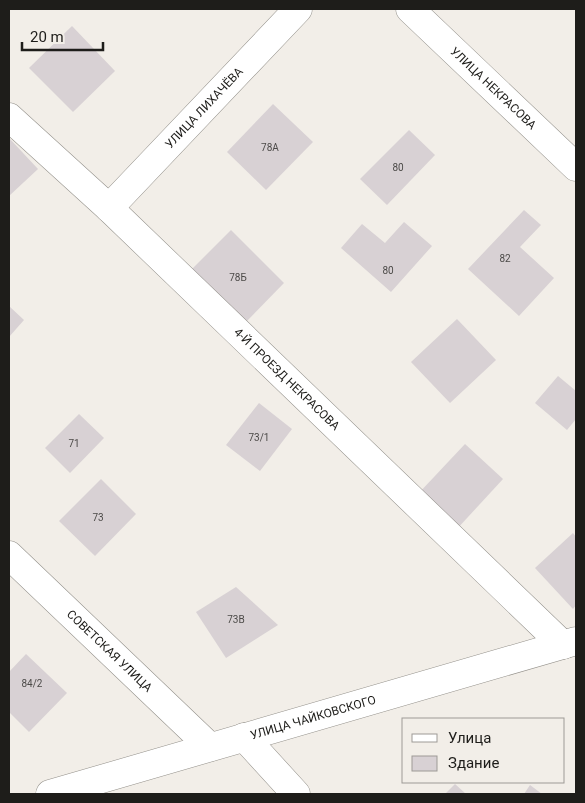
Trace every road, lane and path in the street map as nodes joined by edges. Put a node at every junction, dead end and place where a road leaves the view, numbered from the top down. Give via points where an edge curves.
1 (298, 9) edge
2 (410, 9) edge
3 (9, 117) edge
4 (576, 167) edge
5 (109, 208) junction
6 (9, 556) edge
7 (569, 643) edge
8 (244, 737) junction
9 (210, 747) junction
10 (50, 794) edge
11 (296, 794) edge

1 - 5 street, УЛИЦА ЛИХАЧЁВА
2 - 4 street, УЛИЦА НЕКРАСОВА
3 - 5 street, 4-Й ПРОЕЗД НЕКРАСОВА
5 - 7 street, 4-Й ПРОЕЗД НЕКРАСОВА
6 - 9 street, СОВЕТСКАЯ УЛИЦА
7 - 8 street, УЛИЦА ЧАЙКОВСКОГО
8 - 9 street, УЛИЦА ЧАЙКОВСКОГО
8 - 11 street
9 - 10 street, УЛИЦА ЧАЙКОВСКОГО

